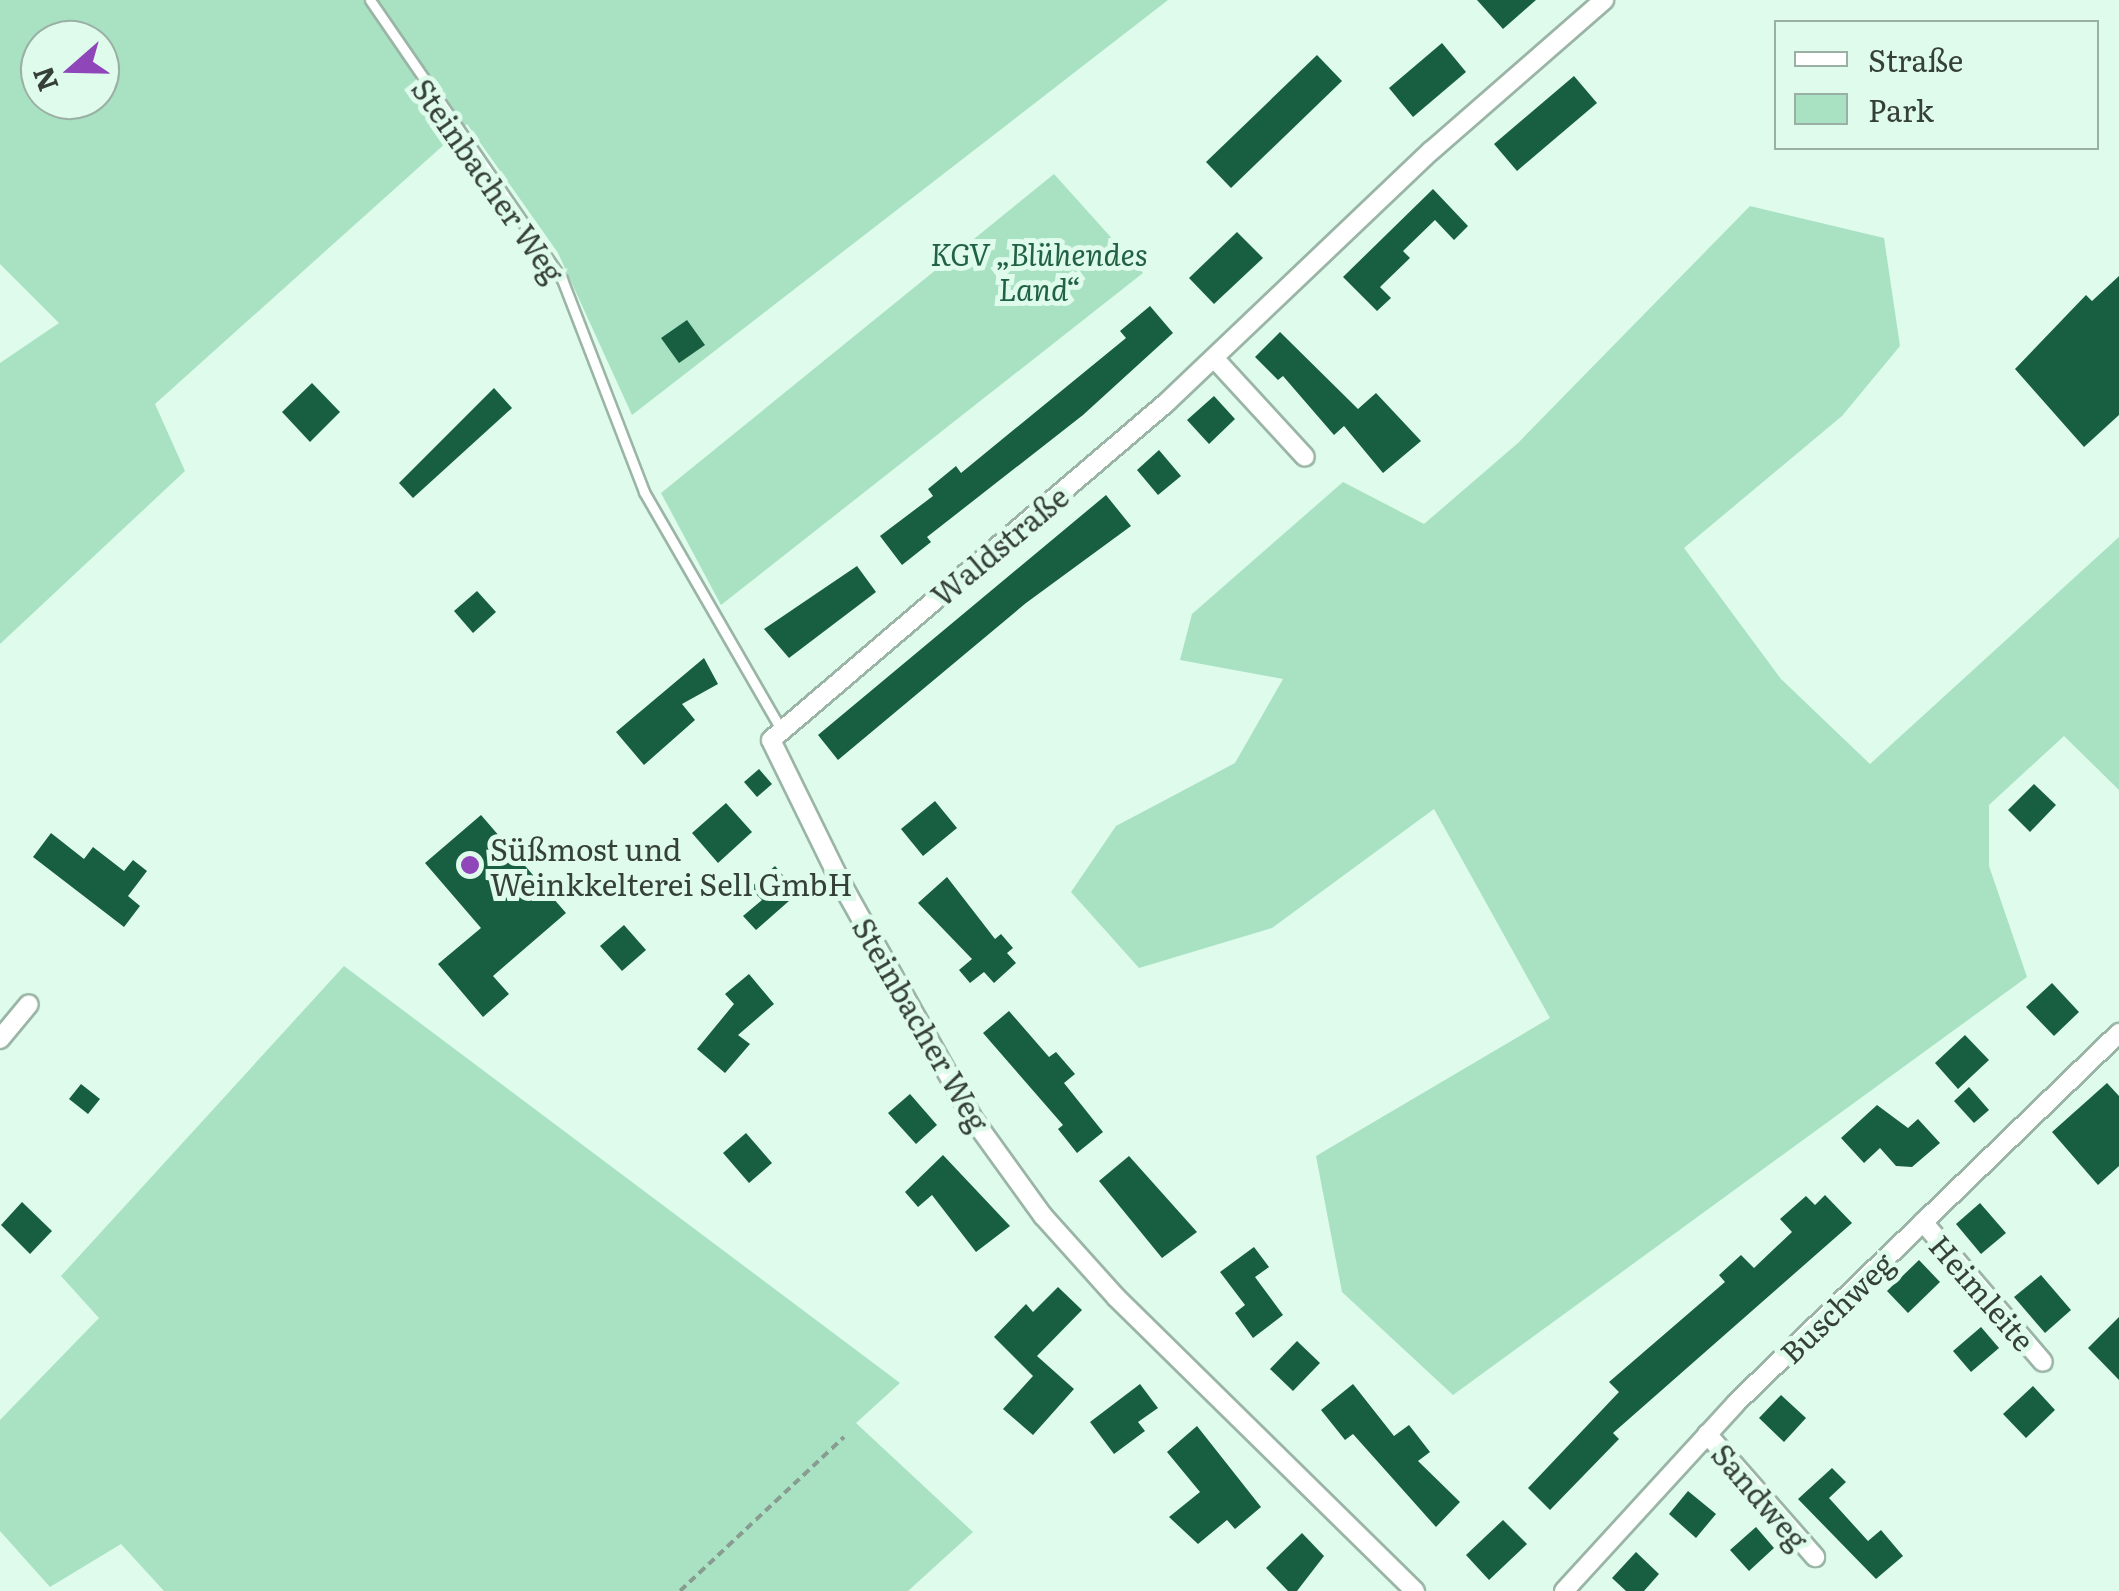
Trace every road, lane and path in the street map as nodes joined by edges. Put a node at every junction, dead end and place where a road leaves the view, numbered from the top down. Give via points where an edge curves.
1 (370, 0) edge
2 (1604, 0) edge
3 (1214, 358) junction
4 (1305, 457) dead end
5 (780, 728) junction
6 (29, 1004) dead end
7 (2119, 1033) edge
8 (0, 1039) edge
9 (1923, 1222) junction
10 (2043, 1362) dead end
11 (1707, 1434) junction
12 (844, 1438) dead end
13 (1815, 1557) dead end
14 (680, 1591) edge
15 (1415, 1591) edge
16 (1564, 1591) edge

1 - 5 lane, Steinbacher Weg via 562,278 644,492
2 - 3 street, Waldstraße via 1430,151
3 - 4 street
3 - 5 street, Waldstraße
5 - 15 street, Steinbacher Weg via 771,740 774,755 842,884 973,1119 1043,1216 1116,1297
6 - 8 street
7 - 9 street, Buschweg
9 - 10 street, Heimleite
9 - 11 street, Buschweg
11 - 13 street, Sandweg
11 - 16 street, Buschweg
12 - 14 path

